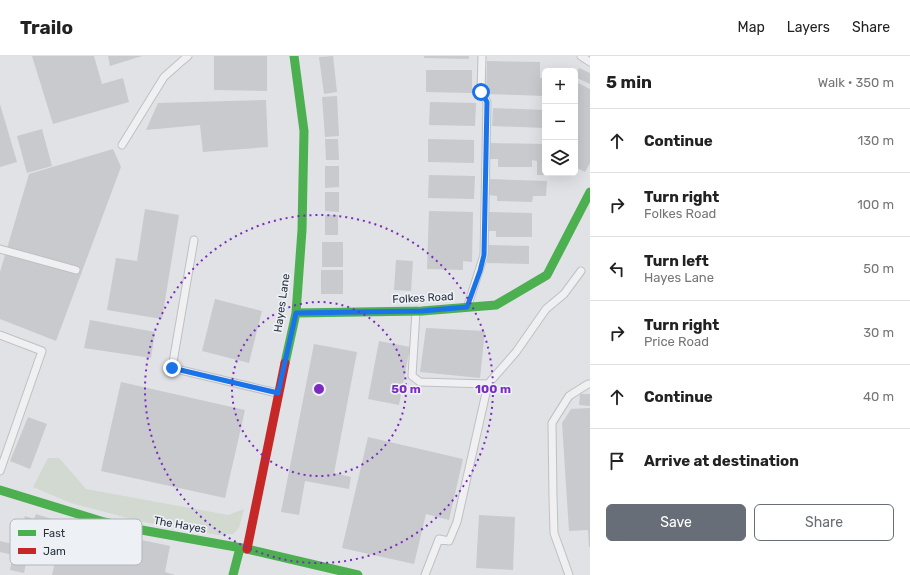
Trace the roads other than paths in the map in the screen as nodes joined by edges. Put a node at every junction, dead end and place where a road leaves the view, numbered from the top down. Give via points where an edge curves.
1 (188, 56) edge
2 (294, 56) edge
3 (482, 56) edge
4 (581, 56) edge
5 (590, 62) edge
6 (122, 144) dead end
7 (590, 192) edge
8 (194, 240) dead end
9 (0, 249) edge
10 (76, 270) dead end
11 (581, 271) dead end
12 (467, 307) junction
13 (416, 311) junction
14 (296, 313) junction
15 (0, 335) edge
16 (488, 384) junction
17 (590, 384) edge
18 (278, 393) junction
19 (0, 471) edge
20 (0, 490) edge
21 (94, 519) edge
22 (142, 530) edge
23 (244, 549) junction
24 (342, 573) edge
25 (233, 575) edge
26 (358, 575) edge
27 (425, 575) edge
28 (569, 575) edge

1 - 6 lane via 164,77
2 - 14 main road, Hayes Lane via 304,131 302,230
3 - 12 lane via 481,92 487,102 484,255
4 - 5 lane
7 - 12 main road, Folkes Road via 547,274 496,304
8 - 18 lane via 172,368
9 - 10 lane
11 - 16 lane via 564,294 546,309 516,352
12 - 13 main road, Folkes Road
13 - 14 main road, Folkes Road
13 - 16 lane via 412,376 420,382
14 - 18 main road, Hayes Lane
15 - 19 lane via 42,351
16 - 27 lane via 457,522 449,541 439,539
17 - 28 lane via 569,396 552,423 554,533
18 - 23 main road, Hayes Lane
20 - 21 main road, The Hayes
22 - 23 main road, The Hayes
23 - 24 main road, The Hayes
23 - 25 main road, Hayes Lane
24 - 26 main road, The Hayes

